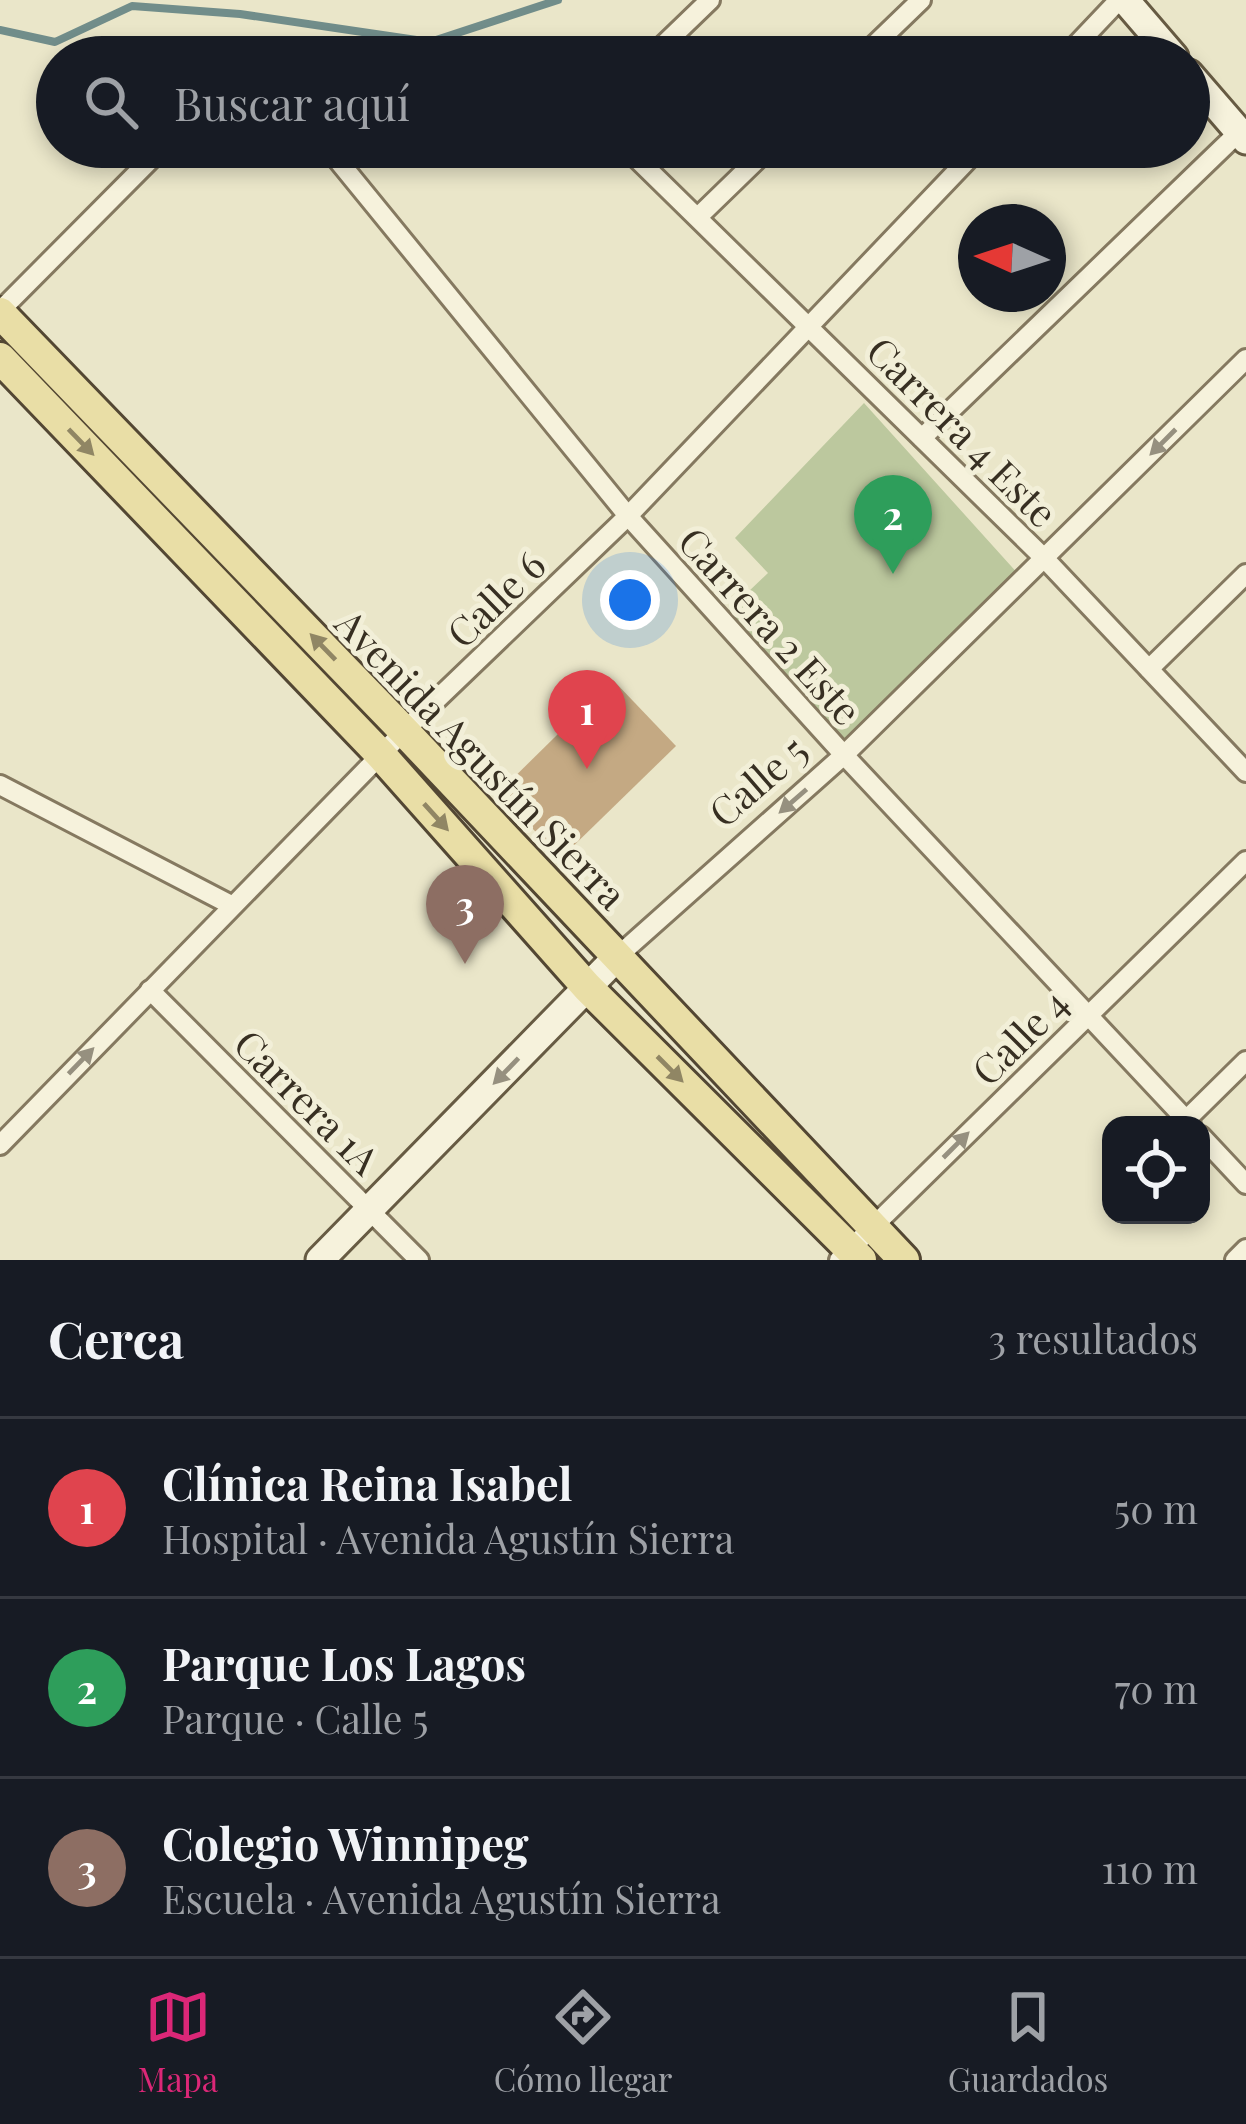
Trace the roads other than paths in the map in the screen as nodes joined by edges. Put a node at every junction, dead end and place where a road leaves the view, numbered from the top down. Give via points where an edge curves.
1 (710, 0) edge
2 (921, 0) edge
3 (1122, 0) edge
4 (673, 36) edge
5 (884, 36) edge
6 (1086, 36) edge
7 (1155, 36) edge
8 (1210, 99) edge
9 (1242, 136) edge
10 (1210, 166) edge
11 (142, 168) edge
12 (344, 168) edge
13 (648, 168) edge
14 (748, 168) edge
15 (960, 168) edge
16 (1208, 168) edge
17 (699, 216) junction
18 (0, 312) edge
19 (811, 327) junction
20 (0, 358) edge
21 (1246, 359) edge
22 (922, 438) junction
23 (628, 516) junction
24 (1045, 559) junction
25 (1246, 574) edge
26 (1149, 669) junction
27 (404, 731) junction
28 (381, 755) junction
29 (844, 755) junction
30 (1246, 772) edge
31 (0, 785) edge
32 (1246, 861) edge
33 (231, 905) junction
34 (618, 956) junction
35 (587, 987) junction
36 (150, 990) junction
37 (1088, 1014) junction
38 (1246, 1061) edge
39 (1183, 1116) edge
40 (1195, 1116) edge
41 (0, 1145) edge
42 (1210, 1146) edge
43 (1246, 1184) edge
44 (372, 1210) junction
45 (856, 1249) edge
46 (1246, 1249) edge
47 (320, 1260) edge
48 (419, 1260) edge
49 (904, 1260) edge
50 (1235, 1260) edge

1 - 4 street
2 - 5 street
3 - 6 street
3 - 7 main road
8 - 9 main road
9 - 10 street
11 - 18 street
12 - 23 street, Carrera 2 Este
13 - 17 street, Carrera 4 Este
14 - 17 street
15 - 19 street, Calle 6
16 - 22 street
17 - 19 street, Carrera 4 Este
27 -> 18 main road, Avenida Agustín Sierra
19 - 22 street, Carrera 4 Este
19 - 23 street, Calle 6
20 -> 28 main road, Avenida Agustín Sierra
21 -> 24 street, Calle 5
22 - 24 street, Carrera 4 Este
23 - 27 street, Calle 6
23 - 29 street, Carrera 2 Este
24 - 26 street, Carrera 4 Este
24 - 29 street, Calle 5
25 - 26 street
26 - 30 street, Carrera 4 Este
27 - 28 street, Calle 6
27 - 34 main road, Avenida Agustín Sierra
28 - 33 street, Calle 6
28 -> 35 main road, Avenida Agustín Sierra
29 -> 34 street, Calle 5
29 - 37 street, Carrera 2 Este
31 - 33 street
32 - 37 street, Calle 4
33 - 36 street, Calle 6
34 - 35 main road, Calle 5
34 - 45 main road, Avenida Agustín Sierra
35 -> 44 main road, Calle 5
35 -> 45 main road, Avenida Agustín Sierra
41 -> 36 street, Calle 6
36 - 44 street, Carrera 1A
37 - 39 street, Carrera 2 Este
45 -> 37 street, Calle 4
38 - 40 street
42 - 43 street
44 - 47 main road, Calle 5
44 - 48 street, Carrera 1A
45 - 49 main road, Avenida Agustín Sierra
46 - 50 street

